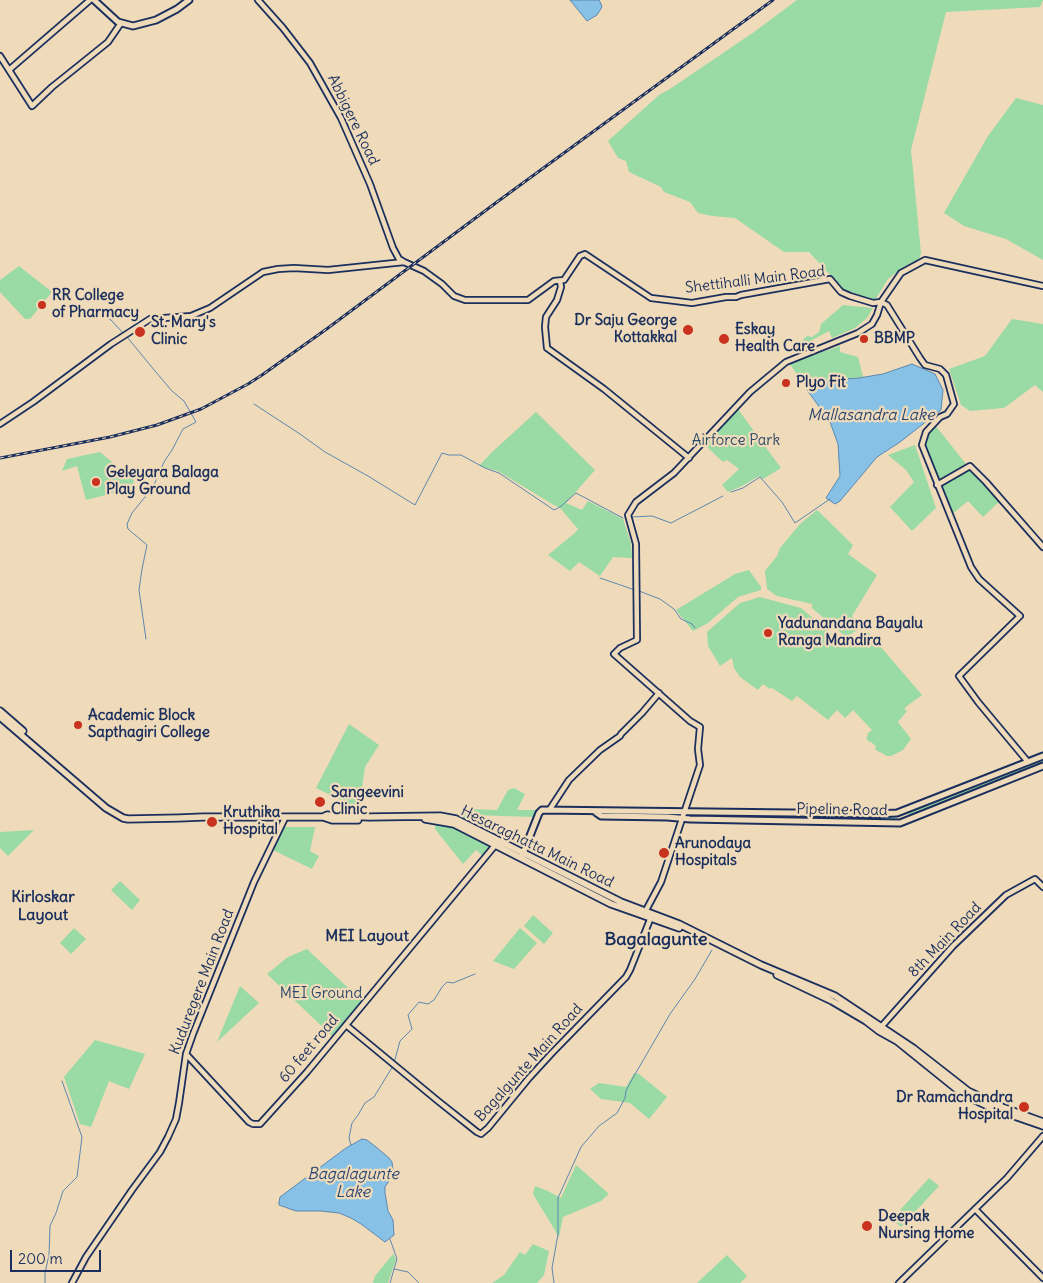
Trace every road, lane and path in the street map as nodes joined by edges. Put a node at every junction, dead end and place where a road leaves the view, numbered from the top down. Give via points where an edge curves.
1 (92, 0) edge
2 (189, 0) edge
3 (258, 0) edge
4 (121, 23) junction
5 (0, 56) edge
6 (9, 70) junction
7 (404, 262) junction
8 (560, 281) junction
9 (1043, 286) edge
10 (881, 302) junction
11 (0, 424) edge
12 (689, 458) junction
13 (937, 485) junction
14 (1043, 547) edge
15 (659, 693) junction
16 (0, 711) edge
17 (0, 717) edge
18 (1043, 756) edge
19 (1028, 762) junction
20 (1043, 766) edge
21 (107, 807) junction
22 (550, 810) junction
23 (594, 811) junction
24 (684, 812) junction
25 (285, 818) junction
26 (682, 819) junction
27 (497, 842) junction
28 (523, 855) junction
29 (1043, 887) edge
30 (644, 914) junction
31 (651, 916) junction
32 (346, 1025) junction
33 (881, 1027) junction
34 (186, 1054) junction
35 (1043, 1122) edge
36 (1043, 1126) edge
37 (1043, 1136) edge
38 (975, 1209) junction
39 (1043, 1279) edge
40 (72, 1283) edge
41 (899, 1283) edge
42 (1039, 1283) edge

1 - 4 main road
1 - 6 street
2 - 4 main road via 156,20 133,26
3 - 7 street, Abbigere Road via 310,63 339,113 393,248
4 - 6 street via 108,42 32,106
5 - 6 street
7 - 8 street, Shettihalli Main Road via 424,271 454,296 464,300 528,300 554,281
7 - 11 street via 328,270 294,268 263,272 210,308 191,316 150,319
8 - 10 street, Shettihalli Main Road via 585,254 652,298 692,303 830,280 850,296 873,303
8 - 12 street via 557,300 546,317 547,348
9 - 10 street via 926,260 901,273
10 - 12 street via 872,324 858,334 786,362 754,388
10 - 13 street via 887,305 925,364 940,369 946,375 954,404 926,432 922,446
12 - 15 street via 636,502 628,515 636,544 636,640 614,654
13 - 14 street via 970,466
13 - 19 street via 971,567 1020,616 959,676
15 - 22 street via 620,736 569,780
15 - 24 street via 700,727 700,765
16 - 21 main road
17 - 21 main road
18 - 19 main road, Pipeline Road
19 - 24 main road, Pipeline Road via 897,813
20 - 26 main road, Pipeline Road via 900,823
21 - 25 main road via 128,816
22 - 23 main road
22 - 28 main road via 539,813
23 - 24 main road, Pipeline Road
23 - 26 main road, Pipeline Road via 601,816
24 - 26 street
25 - 27 main road via 421,819 454,824
25 - 34 street, Kuduregere Main Road via 254,882
26 - 30 street via 659,886
27 - 28 main road
27 - 32 street, 60 feet road
28 - 30 main road via 611,904
29 - 33 street, 8th Main Road via 1035,879 1006,895 963,936
30 - 31 main road
31 - 32 street, Bagalgunte Main Road via 626,977 552,1053 481,1134
31 - 33 main road via 679,924 836,996
31 - 36 main road via 832,1000 897,1041 964,1095
32 - 34 street, 60 feet road via 260,1124 249,1122
33 - 35 main road via 968,1091
34 - 40 street, Kuduregere Main Road via 176,1119 168,1137 86,1257
37 - 38 street
38 - 39 street
38 - 41 street
39 - 42 street

